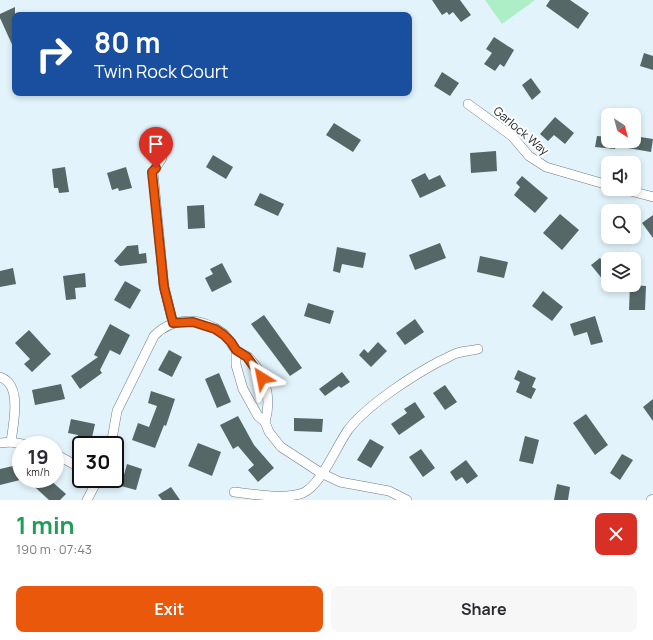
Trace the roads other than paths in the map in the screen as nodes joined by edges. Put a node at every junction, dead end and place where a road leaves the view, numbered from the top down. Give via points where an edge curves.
1 (468, 104) dead end
2 (162, 158) dead end
3 (601, 183) edge
4 (641, 194) edge
5 (653, 197) edge
6 (173, 323) junction
7 (478, 349) dead end
8 (236, 350) junction
9 (0, 377) edge
10 (265, 422) junction
11 (112, 436) edge
12 (11, 442) joint
13 (0, 443) edge
14 (321, 474) junction
15 (93, 488) edge
16 (234, 492) dead end
17 (87, 500) edge
18 (407, 500) edge

1 - 3 street, Garlock Way via 512,136 529,156 546,167
2 - 6 street via 152,172 164,287
4 - 5 street
6 - 8 street via 193,322 215,329 224,335
6 - 11 street via 154,336 116,411
7 - 14 street via 457,353 432,365 375,404 348,430
8 - 10 street via 236,365 243,389 258,416
8 - 10 street via 247,357 268,391 268,412
9 - 12 street via 13,389
10 - 14 street via 269,432 281,447
12 - 13 street
14 - 16 street via 308,490 292,497
14 - 18 street via 345,484 389,491
15 - 17 street

